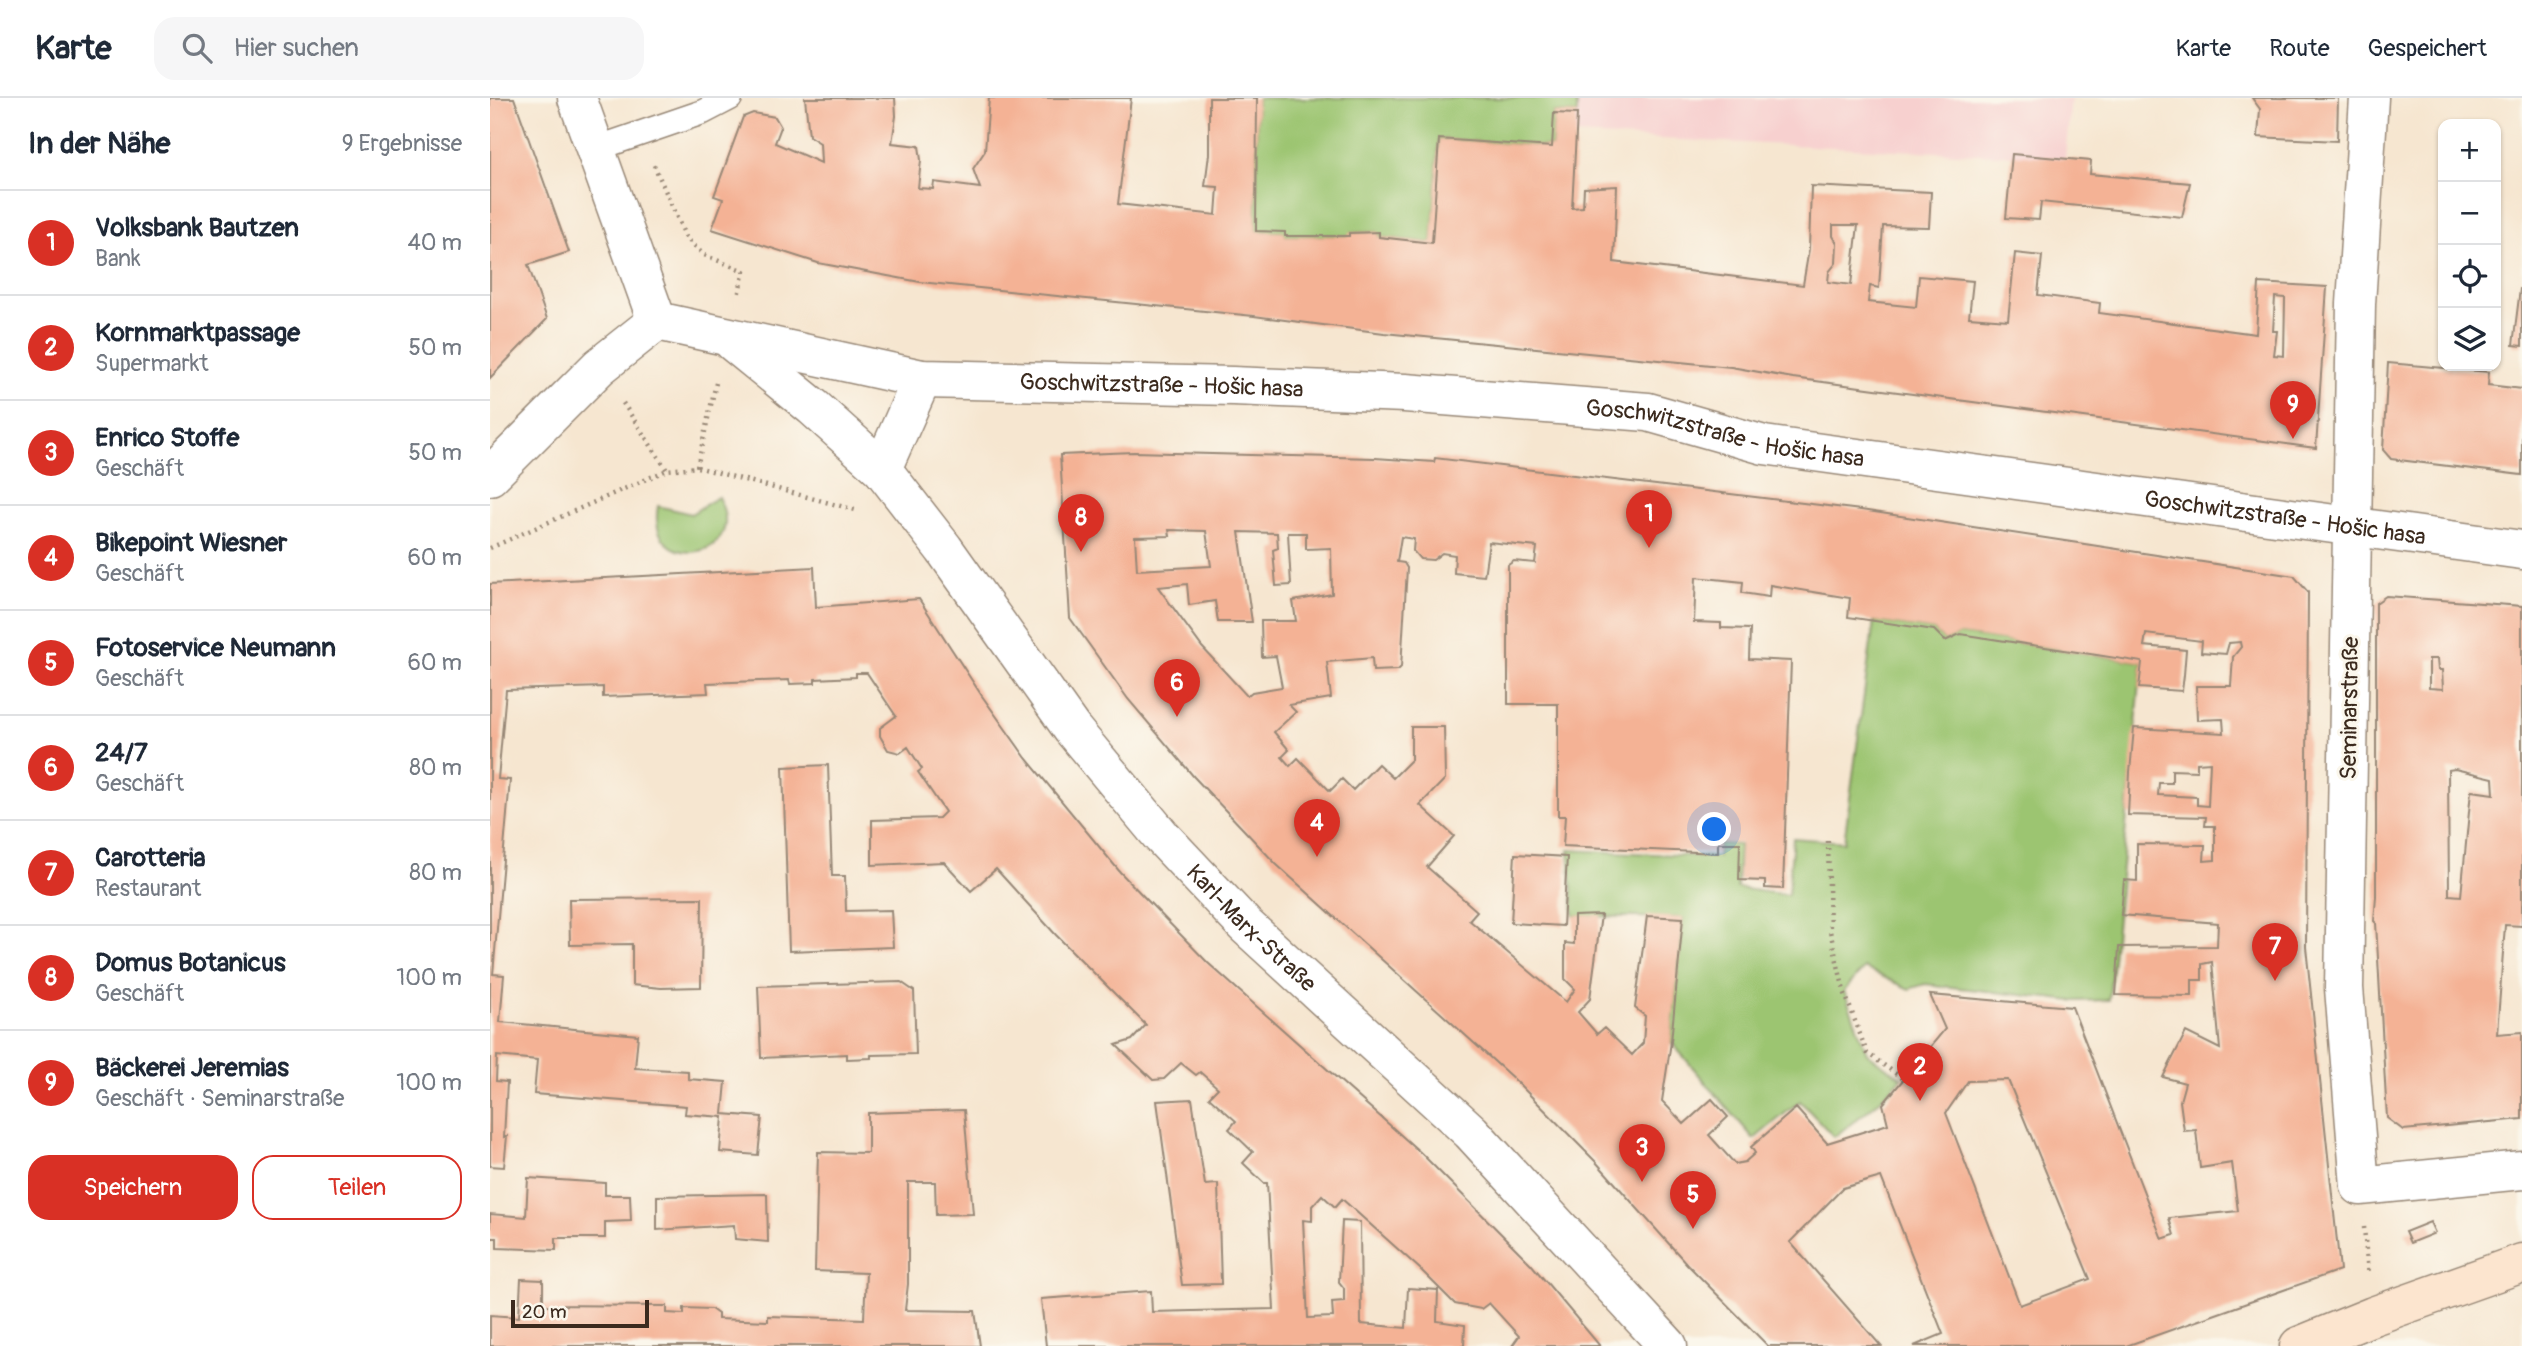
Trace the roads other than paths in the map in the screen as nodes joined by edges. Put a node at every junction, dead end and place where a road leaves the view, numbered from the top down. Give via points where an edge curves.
1 (577, 98) edge
2 (730, 98) edge
3 (2369, 98) edge
4 (595, 149) junction
5 (657, 321) junction
6 (727, 337) junction
7 (922, 379) junction
8 (882, 469) junction
9 (490, 476) edge
10 (2352, 528) junction
11 (2522, 550) edge
12 (2522, 1170) edge
13 (2522, 1263) edge
14 (2310, 1344) edge
15 (1668, 1346) edge

1 - 4 street
2 - 4 lane via 703,112
3 - 10 street, Seminarstraße via 2356,304
4 - 5 street
5 - 6 street, Goschwitzstraße - Hošic hasa
5 - 9 street via 599,367
6 - 7 street, Goschwitzstraße - Hošic hasa
6 - 8 street, Karl-Marx-Straße
7 - 8 street
7 - 10 street, Goschwitzstraße - Hošic hasa via 1405,393 1648,412 1764,444
8 - 15 street, Karl-Marx-Straße via 1072,729 1162,837 1245,925 1471,1132
10 - 11 street, Goschwitzstraße - Hošic hasa
10 - 12 street, Seminarstraße via 2344,988 2360,1186
13 - 14 main road via 2373,1316

